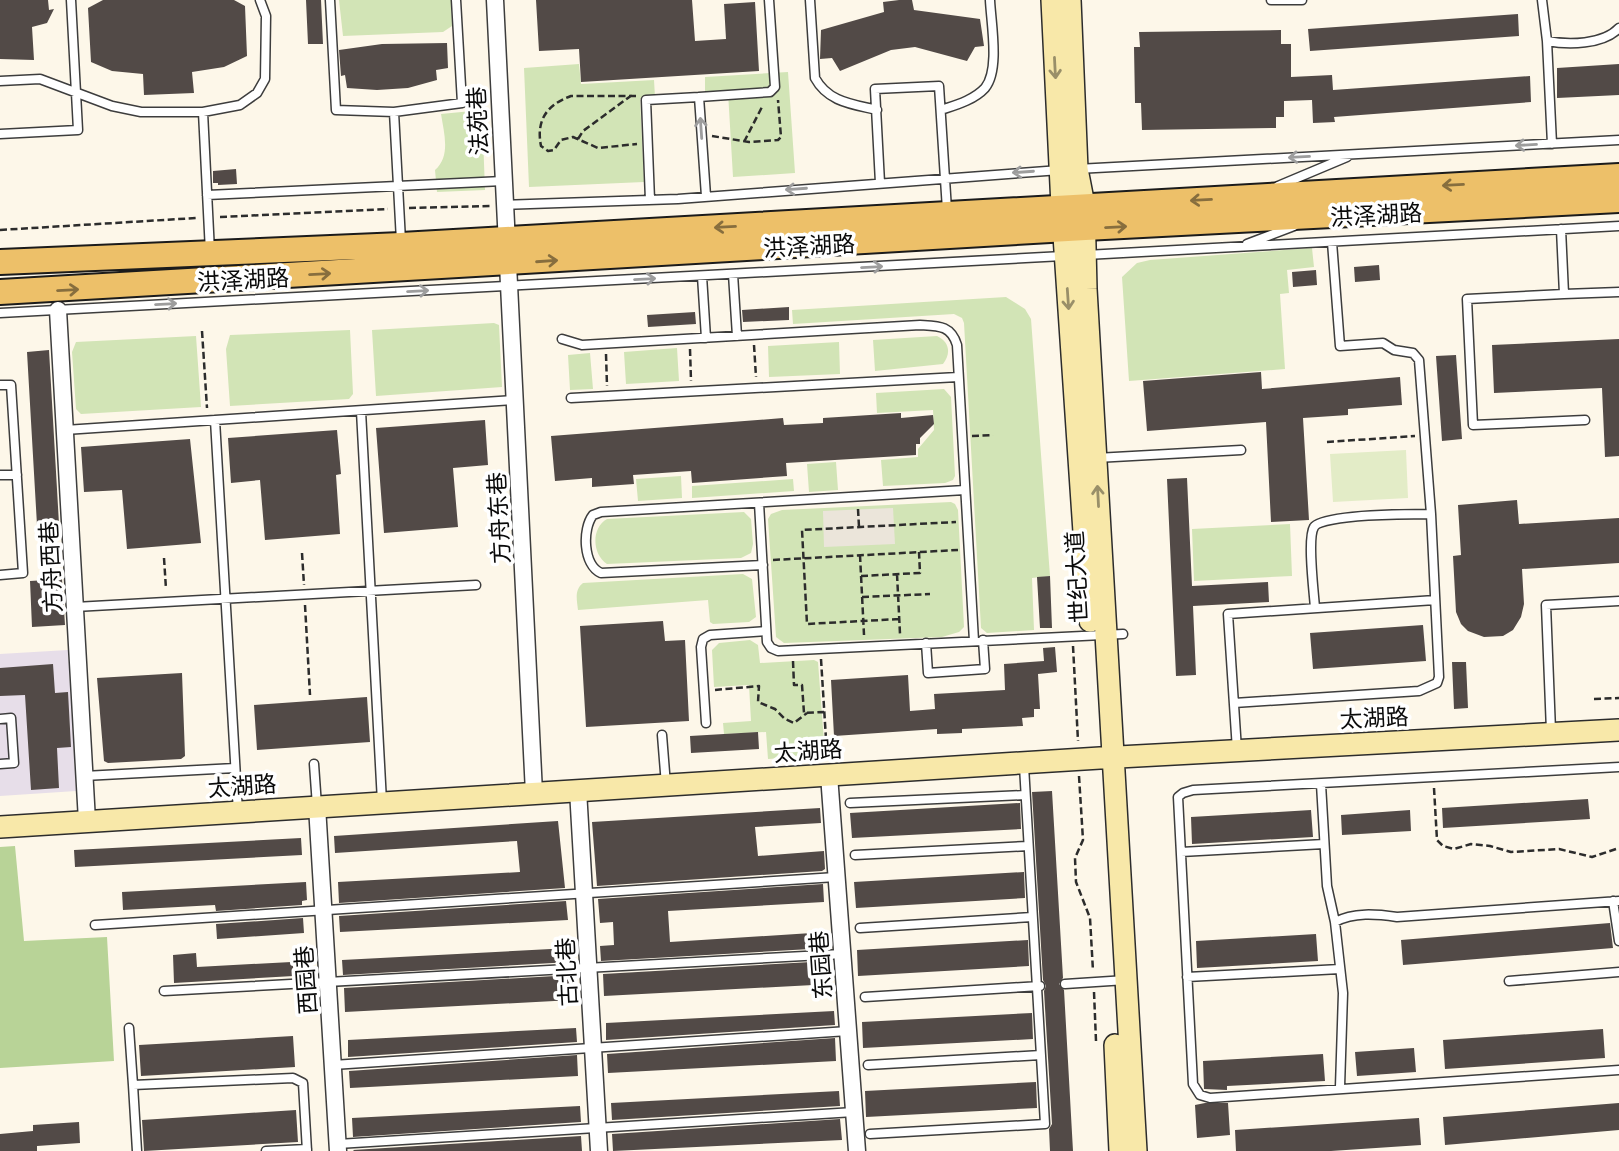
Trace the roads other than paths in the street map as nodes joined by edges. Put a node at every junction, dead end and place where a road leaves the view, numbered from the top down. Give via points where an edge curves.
1 (71, 0) edge
2 (260, 0) edge
3 (330, 0) edge
4 (456, 0) edge
5 (495, 0) edge
6 (769, 0) edge
7 (810, 0) edge
8 (990, 0) edge
9 (1052, 0) edge
10 (1070, 0) edge
11 (1271, 0) edge
12 (1302, 0) edge
13 (1542, 0) edge
14 (1619, 29) edge
15 (1547, 40) junction
16 (0, 81) edge
17 (75, 92) junction
18 (699, 97) junction
19 (877, 110) junction
20 (941, 110) junction
21 (203, 111) junction
22 (394, 112) junction
23 (0, 134) edge
24 (1619, 140) edge
25 (1552, 144) junction
26 (1353, 154) junction
27 (1068, 169) junction
28 (1619, 176) edge
29 (944, 178) junction
30 (503, 181) junction
31 (880, 183) junction
32 (398, 186) junction
33 (207, 195) junction
34 (706, 197) junction
35 (1254, 197) junction
36 (650, 200) junction
37 (1619, 200) edge
38 (504, 205) junction
39 (947, 213) junction
40 (1315, 218) junction
41 (1619, 226) edge
42 (1561, 229) junction
43 (1074, 233) junction
44 (1332, 242) junction
45 (401, 245) junction
46 (1241, 247) junction
47 (0, 248) edge
48 (211, 253) junction
49 (0, 262) edge
50 (507, 263) junction
51 (733, 274) junction
52 (702, 276) junction
53 (0, 292) edge
54 (1619, 292) edge
55 (1564, 294) junction
56 (58, 310) junction
57 (0, 313) edge
58 (737, 336) junction
59 (706, 338) junction
60 (562, 339) dead end
61 (958, 377) junction
62 (0, 385) edge
63 (571, 398) dead end
64 (514, 400) junction
65 (362, 411) junction
66 (211, 420) junction
67 (1585, 420) dead end
68 (65, 430) junction
69 (1241, 450) dead end
70 (1087, 458) junction
71 (0, 475) edge
72 (17, 475) junction
73 (965, 490) junction
74 (759, 503) junction
75 (1431, 514) junction
76 (763, 563) junction
77 (0, 575) edge
78 (476, 585) dead end
79 (372, 591) junction
80 (225, 599) junction
81 (1435, 600) junction
82 (1619, 601) edge
83 (75, 607) junction
84 (1315, 608) junction
85 (766, 631) junction
86 (1107, 635) junction
87 (983, 640) junction
88 (974, 641) junction
89 (926, 643) junction
90 (1234, 703) junction
91 (0, 719) edge
92 (706, 723) dead end
93 (1619, 730) edge
94 (1552, 734) junction
95 (662, 736) dead end
96 (1237, 750) junction
97 (1106, 757) junction
98 (1024, 763) junction
99 (0, 764) edge
100 (314, 764) dead end
101 (1619, 767) edge
102 (235, 768) junction
103 (829, 775) junction
104 (85, 776) junction
105 (1321, 784) junction
106 (666, 785) junction
107 (578, 790) junction
108 (534, 793) junction
109 (1025, 795) junction
110 (382, 802) junction
111 (850, 803) dead end
112 (317, 806) junction
113 (237, 811) junction
114 (87, 821) junction
115 (0, 827) edge
116 (1324, 844) junction
117 (1028, 846) junction
118 (1181, 852) junction
119 (855, 855) dead end
120 (836, 877) junction
121 (584, 893) junction
122 (1616, 901) edge
123 (323, 910) junction
124 (1032, 917) junction
125 (1335, 922) junction
126 (95, 925) dead end
127 (860, 928) dead end
128 (1619, 941) edge
129 (842, 954) junction
130 (589, 968) junction
131 (1340, 969) junction
132 (1619, 972) edge
133 (1187, 977) junction
134 (1119, 981) junction
135 (1509, 981) dead end
136 (328, 982) junction
137 (1065, 984) dead end
138 (1038, 986) junction
139 (164, 990) dead end
140 (865, 997) dead end
141 (129, 1028) dead end
142 (848, 1031) junction
143 (593, 1048) junction
144 (1041, 1055) junction
145 (333, 1065) junction
146 (869, 1065) dead end
147 (1619, 1070) edge
148 (133, 1086) junction
149 (1340, 1087) junction
150 (854, 1112) junction
151 (598, 1128) junction
152 (870, 1134) dead end
153 (338, 1147) edge
154 (307, 1150) edge
155 (137, 1151) edge
156 (266, 1151) edge
157 (599, 1151) edge
158 (857, 1151) edge
159 (1120, 1151) edge
160 (1136, 1151) edge

1 - 17 lane
2 - 21 lane via 266,16 263,86 240,104
3 - 22 lane via 336,110
4 - 22 lane via 462,103
5 - 30 street, 法苑巷
6 - 18 lane via 773,89
7 - 19 lane via 815,78 820,87 842,102
8 - 20 lane via 991,77 968,100
9 -> 27 street, 世纪大道
10 - 27 street, 世纪大道
11 - 12 lane
13 - 15 lane
14 - 15 lane via 1599,40
15 - 25 lane
16 - 17 lane via 40,79
17 - 21 lane via 141,112
17 - 23 lane via 78,130
34 -> 18 lane
18 - 36 lane via 646,100
19 - 20 lane via 875,89 939,86
19 - 31 lane
20 - 29 lane
21 - 33 lane
22 - 32 lane
24 - 25 lane
25 -> 26 lane
26 -> 27 lane
26 - 35 lane
27 -> 29 lane
27 - 43 street, 世纪大道
28 -> 35 main road, 洪泽湖路
29 - 31 lane
29 - 39 lane
30 - 32 lane
30 - 38 street, 法苑巷
31 -> 34 lane
32 - 33 lane
32 - 45 lane
33 - 48 lane
34 - 36 lane
35 -> 43 main road, 洪泽湖路
36 - 38 lane
37 - 40 main road, 洪泽湖路
38 - 50 street, 法苑巷
39 - 43 main road, 洪泽湖路
39 -> 50 main road, 洪泽湖路
43 -> 40 main road, 洪泽湖路
40 - 46 lane
41 - 42 lane
42 - 44 lane
42 - 55 lane
43 - 46 lane
50 -> 43 main road, 洪泽湖路
51 -> 43 lane
43 - 70 street, 世纪大道
44 - 46 lane
44 - 75 lane via 1340,346 1383,343 1413,353 1419,360
45 - 48 main road, 洪泽湖路
45 - 50 main road, 洪泽湖路
47 - 48 main road
48 - 49 main road, 洪泽湖路
50 -> 52 lane
53 -> 50 main road, 洪泽湖路
56 -> 50 lane
50 - 64 street, 方舟东巷
51 - 52 lane
51 - 58 lane
52 - 59 lane
54 - 55 lane
55 - 67 lane via 1467,299 1473,425
56 - 57 lane
56 - 68 street, 方舟西巷
58 - 59 lane
58 - 61 lane via 943,327 954,336
59 - 60 lane via 606,344
61 - 63 lane
61 - 73 lane
62 - 72 lane via 11,385
64 - 65 lane
64 - 108 street, 方舟东巷
65 - 66 lane
65 - 79 lane
66 - 68 lane
66 - 80 lane
68 - 83 street, 方舟西巷
69 - 70 lane
70 - 86 street, 世纪大道
71 - 72 lane
72 - 77 lane via 23,573
73 - 74 lane
73 - 88 lane
74 - 76 lane
74 - 76 lane via 601,512 590,518 586,533 590,564 601,573
75 - 81 lane
75 - 84 lane via 1336,518 1314,525
76 - 85 lane
78 - 79 lane
79 - 80 lane
79 - 110 lane
80 - 83 lane
80 - 102 lane
81 - 84 lane
81 - 90 lane via 1439,677 1432,687
82 - 94 lane via 1546,605
83 - 104 street, 方舟西巷
84 - 90 lane via 1228,614
85 - 89 lane via 767,642 778,651
85 - 92 lane via 706,636 701,648
86 - 87 lane
86 - 97 street, 世纪大道
87 - 88 lane
87 - 89 lane via 985,669 928,673
88 - 89 lane
90 - 96 lane
91 - 99 lane via 11,718 14,763
93 - 94 street, 太湖路
94 - 96 street, 太湖路
95 - 106 lane
96 - 97 street, 太湖路
97 - 98 street, 太湖路
97 - 134 street, 世纪大道
98 - 103 street, 太湖路
98 - 109 lane
100 - 112 lane
101 - 105 lane
102 - 104 lane
102 - 113 lane
103 - 106 street, 太湖路
103 - 120 street, 东园巷
104 - 114 street, 方舟西巷
105 - 116 lane
105 - 118 lane via 1183,793 1178,797
106 - 107 street, 太湖路
107 - 108 street, 太湖路
107 - 121 street, 古北巷
108 - 110 street, 太湖路
109 - 111 lane
109 - 117 lane
110 - 112 street, 太湖路
112 - 113 street, 太湖路
112 - 123 street, 西园巷
113 - 114 street, 太湖路
114 - 115 street, 太湖路
116 - 118 lane
116 - 125 lane
117 - 119 lane
117 - 124 lane
118 - 133 lane
120 - 121 lane
120 - 129 street, 东园巷
121 - 123 lane
121 - 130 street, 古北巷
122 - 125 lane via 1397,917 1357,915
122 - 128 lane
123 - 126 lane
123 - 136 street, 西园巷
124 - 127 lane
124 - 138 lane
125 - 131 lane
129 - 130 lane
129 - 142 street, 东园巷
130 - 136 lane
130 - 143 street, 古北巷
131 - 133 lane
131 - 149 lane
132 - 135 lane
133 - 149 lane via 1193,1084 1200,1095 1210,1098
134 - 137 lane
134 - 159 street, 世纪大道
134 - 160 street, 世纪大道
136 - 139 lane
136 - 145 street, 西园巷
138 - 140 lane
138 - 144 lane
141 - 148 lane
142 - 143 lane
142 - 150 street, 东园巷
143 - 145 lane
143 - 151 street, 古北巷
144 - 146 lane
144 - 152 lane via 1045,1124
145 - 153 street, 西园巷
147 - 149 lane
148 - 154 lane via 293,1077 303,1083
148 - 155 lane
150 - 151 lane
150 - 158 street, 东园巷
151 - 153 lane
151 - 157 street, 古北巷
154 - 156 lane

